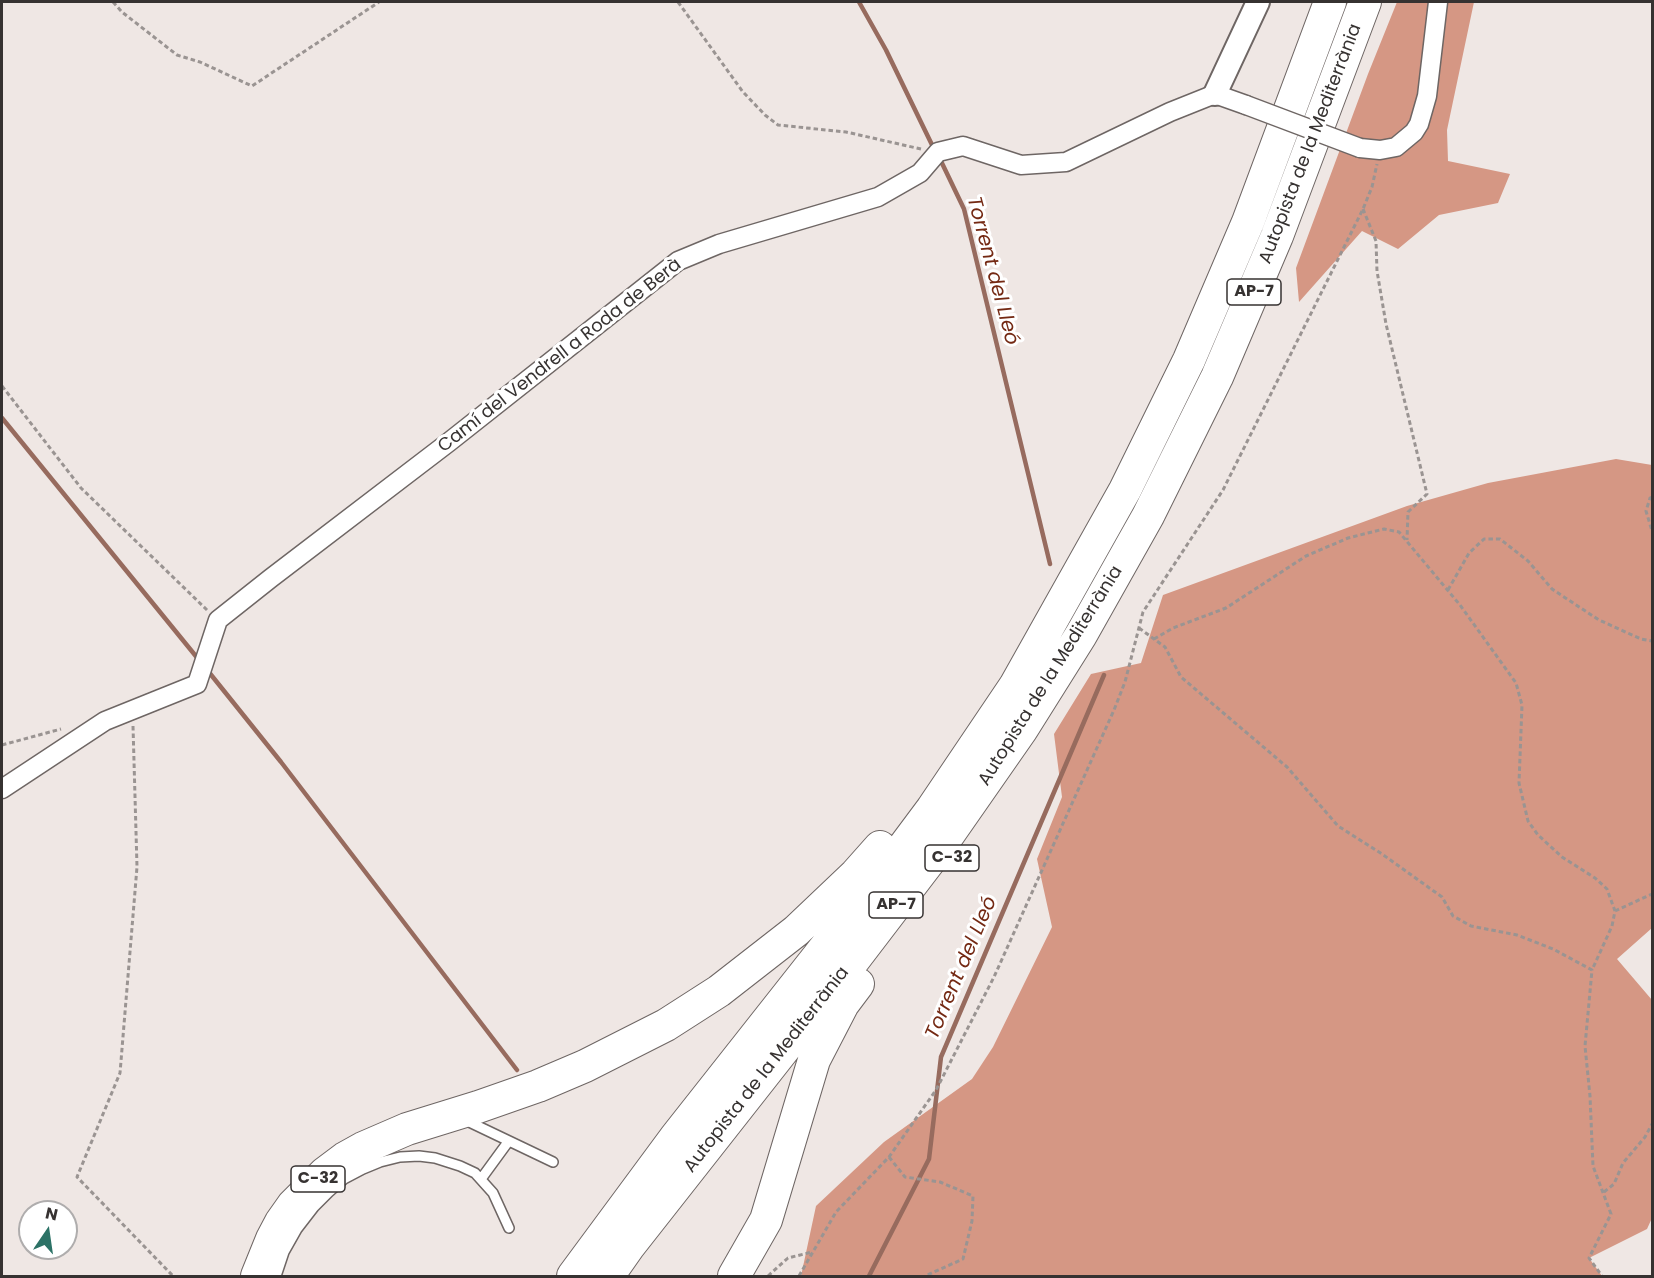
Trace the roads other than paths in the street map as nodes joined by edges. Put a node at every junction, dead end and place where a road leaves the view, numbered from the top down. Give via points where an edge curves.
1 (1258, 2) edge
2 (1330, 2) edge
3 (1365, 2) edge
4 (1438, 2) edge
5 (1215, 94) junction
6 (1304, 164) junction
7 (1051, 622) junction
8 (2, 789) edge
9 (453, 1114) junction
10 (508, 1142) junction
11 (553, 1162) dead end
12 (481, 1179) junction
13 (509, 1228) dead end
14 (256, 1276) edge
15 (276, 1276) edge
16 (573, 1276) edge
17 (608, 1276) edge
18 (734, 1276) edge

1 - 5 street
2 - 7 highway, Autopista de la Mediterrània / AP-7 via 1248,222 1189,360 1125,490
3 - 6 highway, Autopista de la Mediterrània / AP-7
4 - 5 street, bridge via 1427,96 1419,124 1396,147 1360,148
5 - 8 street, Camí del Vendrell a Roda de Berà via 1066,162 1022,165 963,146 938,152 920,173 878,197 719,244 678,261 218,621 197,684 105,721
6 - 17 highway, Autopista de la Mediterrània / AP-7 via 1248,307 1193,427 1148,516 1071,651 937,851
6 - 18 highway, C-32 via 1277,278 1162,524 1035,737 962,844 843,1004 814,1060 766,1220
7 - 9 highway, C-32 via 884,843 796,931 719,991 657,1030 574,1071
7 - 16 highway, Autopista de la Mediterrània / AP-7 via 1015,686 932,809 675,1138
9 - 10 lane
9 - 14 highway, C-32 via 363,1148 325,1173 281,1222
10 - 11 lane
10 - 12 lane
12 - 13 lane via 493,1193
12 - 15 lane via 460,1166 419,1156 400,1157 363,1169 344,1179 314,1207 284,1252

